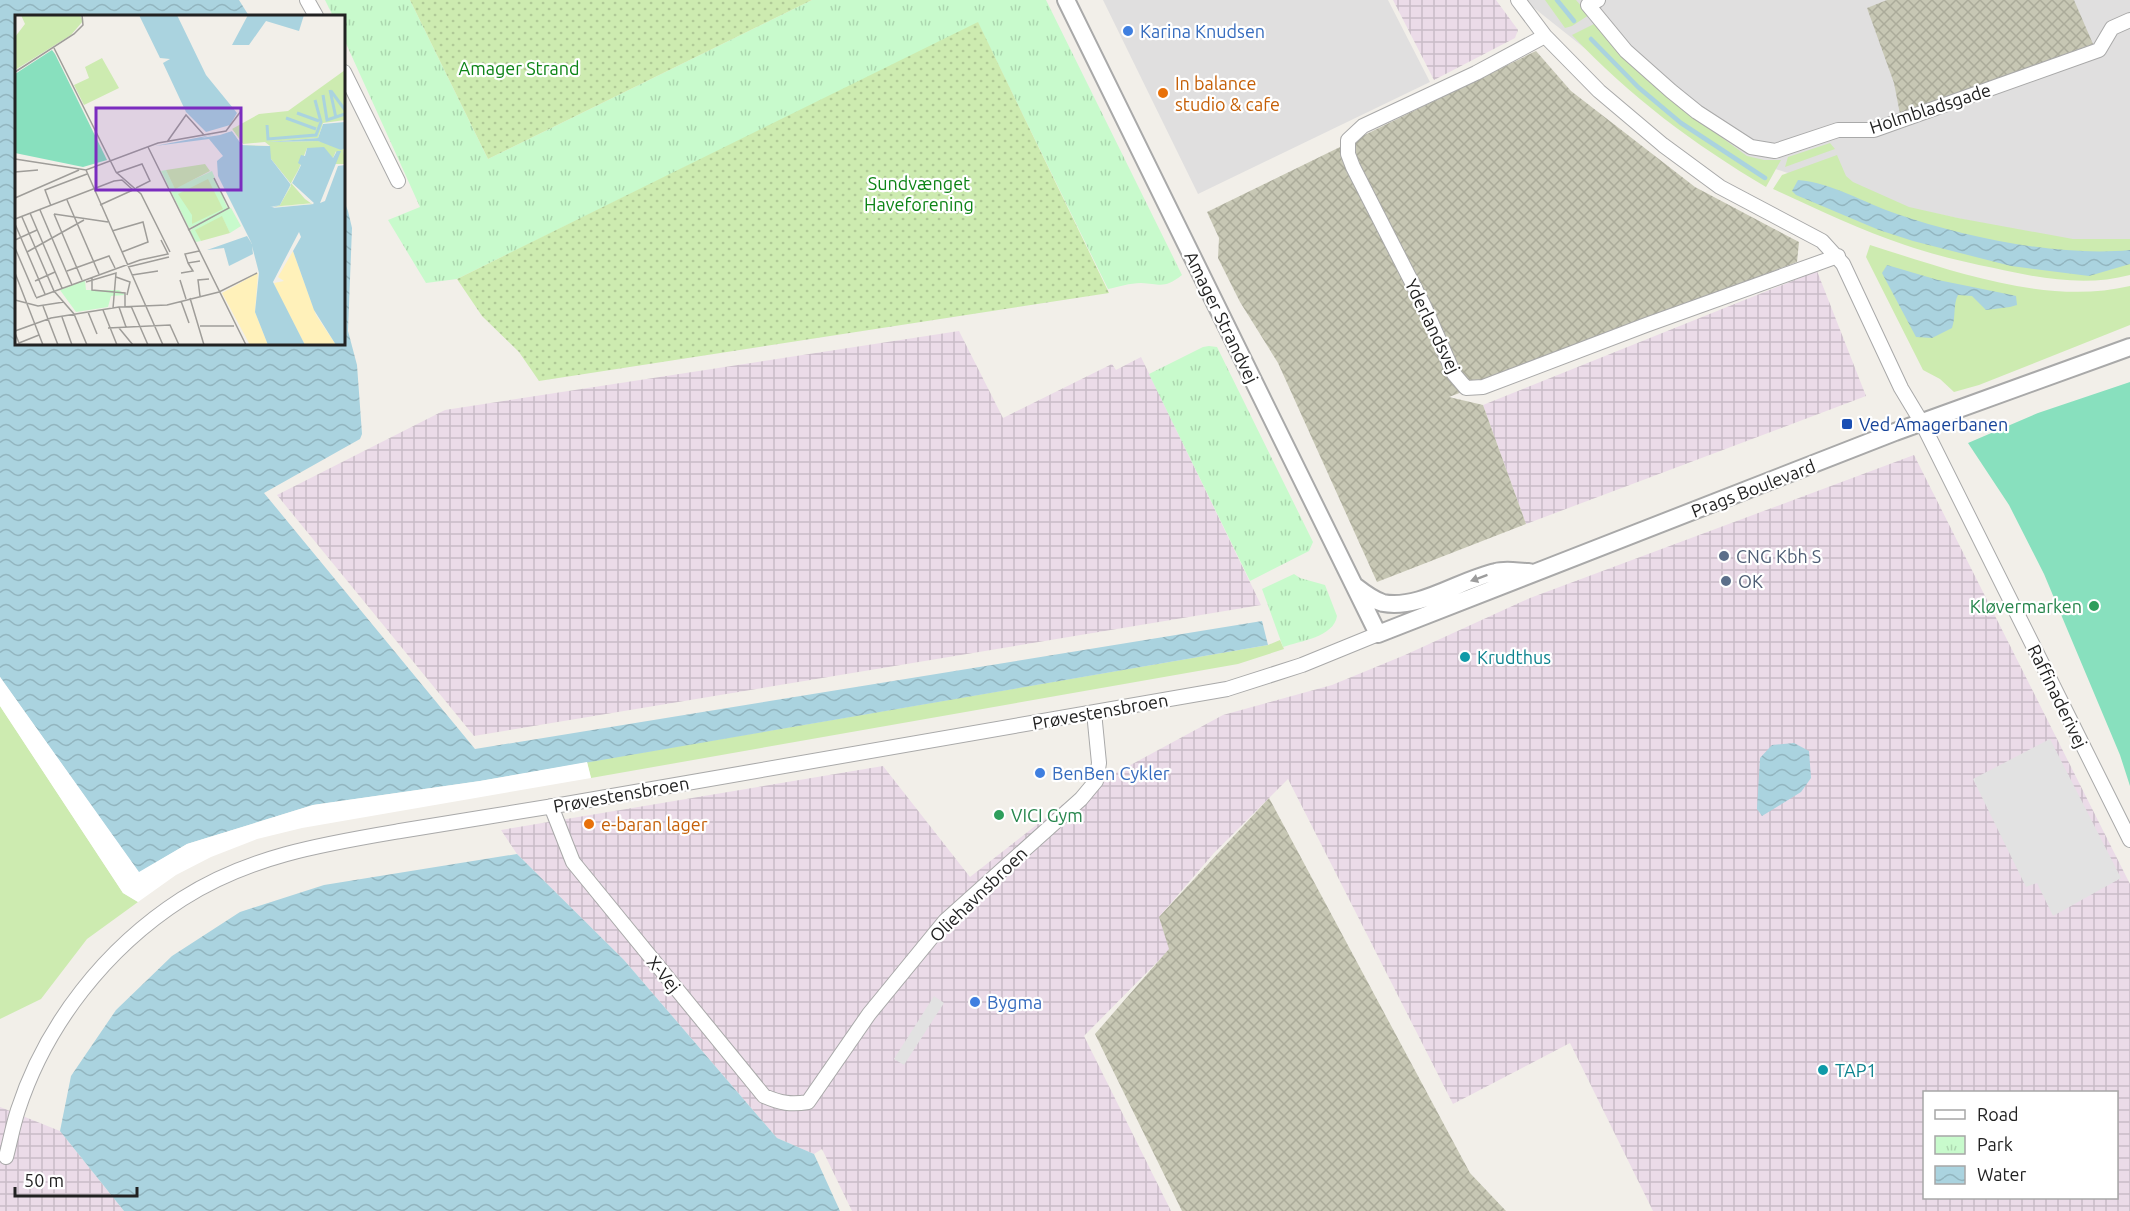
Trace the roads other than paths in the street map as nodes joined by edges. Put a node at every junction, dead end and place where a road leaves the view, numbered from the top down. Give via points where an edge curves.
1 (307, 0) edge
2 (1066, 0) edge
3 (1518, 0) edge
4 (1593, 2) edge
5 (315, 15) edge
6 (2130, 20) edge
7 (1545, 36) junction
8 (345, 74) edge
9 (398, 181) dead end
10 (1838, 256) junction
11 (2130, 347) edge
12 (1922, 423) junction
13 (1536, 573) junction
14 (1354, 586) junction
15 (1378, 634) junction
16 (1094, 712) junction
17 (551, 806) junction
18 (2130, 840) edge
19 (808, 1102) joint
20 (6, 1157) dead end

1 - 5 street
2 - 14 street, Amager Strandvej
3 - 7 street
4 - 6 street, Holmbladsgade via 1626,51 1697,112 1750,147 1775,151 1838,130 1874,130 2099,50 2112,28
7 - 10 street via 1599,91 1684,162 1822,241
7 - 10 street, Yderlandsvej via 1363,126 1348,140 1353,166 1454,374 1466,388 1483,387
8 - 9 street
10 - 12 street via 1901,388
11 - 12 street, Prags Boulevard
12 - 13 street, Prags Boulevard
12 - 18 street, Raffinaderivej
13 -> 14 street via 1497,571 1396,604 1382,602
13 - 15 street, Prags Boulevard
14 - 15 street, Amager Strandvej
15 - 16 street, Prøvestensbroen via 1302,665 1227,689
16 - 17 street, Prøvestensbroen
16 - 19 street, Oliehavnsbroen via 1099,763 1096,781 1082,799 945,921 869,1014
17 - 19 street, X-Vej via 573,862 764,1096 778,1102
17 - 20 street, Prøvestensbroen via 283,853 231,872 183,898 138,930 99,969 66,1012 34,1069 18,1109

